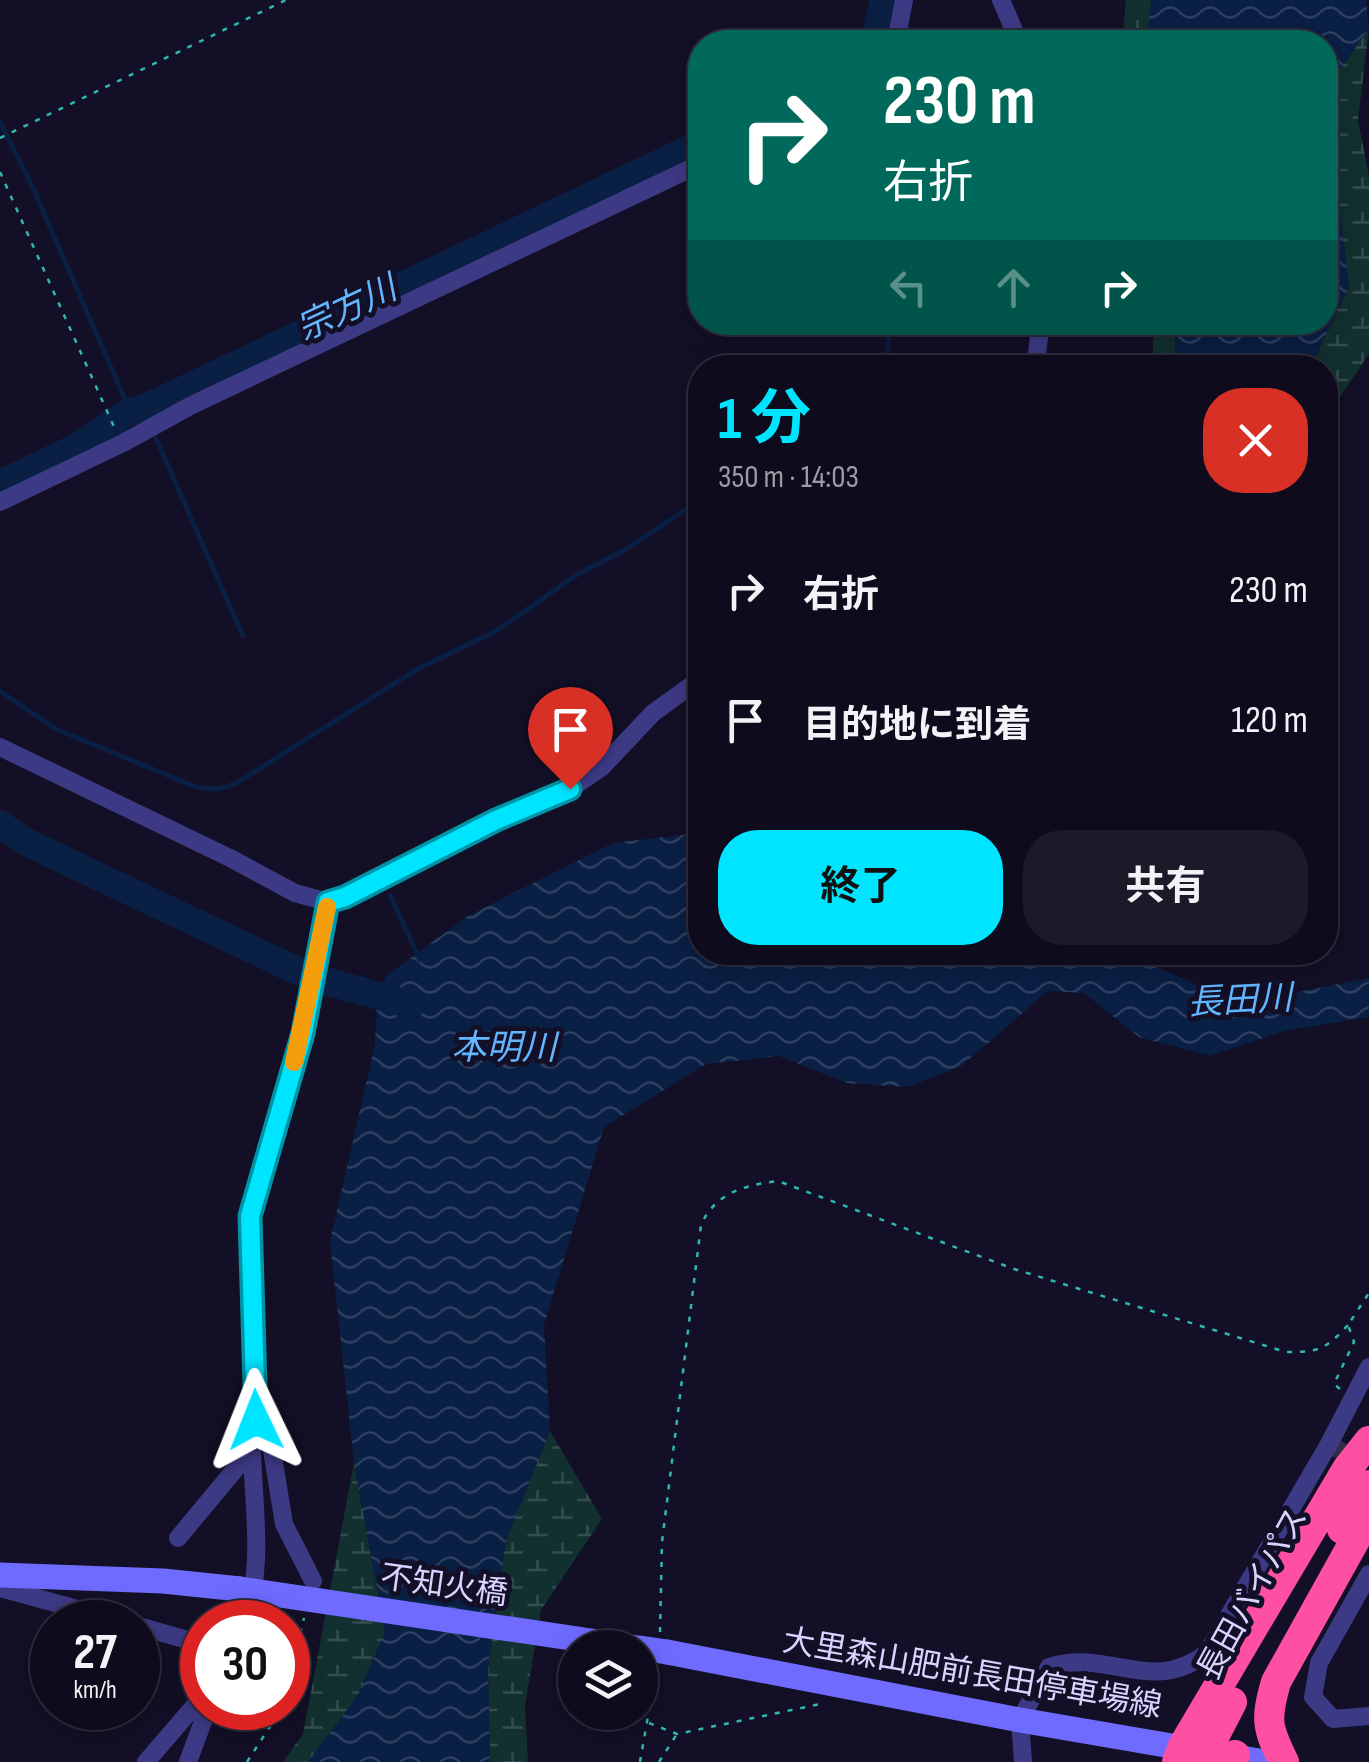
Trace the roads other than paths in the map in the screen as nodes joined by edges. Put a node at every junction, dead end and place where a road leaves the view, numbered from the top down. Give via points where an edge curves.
1 (904, 0) edge
2 (1001, 0) edge
3 (898, 30) edge
4 (1013, 30) edge
5 (688, 170) edge
6 (0, 502) edge
7 (688, 688) edge
8 (0, 747) edge
9 (328, 902) junction
10 (1369, 1367) edge
11 (256, 1420) junction
12 (1369, 1441) edge
13 (252, 1448) junction
14 (1369, 1463) edge
15 (1369, 1485) edge
16 (1369, 1514) edge
17 (178, 1538) dead end
18 (1369, 1574) edge
19 (0, 1575) edge
20 (313, 1580) dead end
21 (0, 1588) edge
22 (44, 1600) edge
23 (248, 1600) edge
24 (558, 1638) edge
25 (658, 1653) edge
26 (1238, 1704) junction
27 (1369, 1716) edge
28 (1020, 1720) junction
29 (180, 1723) edge
30 (200, 1730) edge
31 (1187, 1756) edge
32 (1228, 1760) edge
33 (146, 1762) edge
34 (188, 1762) edge
35 (1022, 1762) edge
36 (1265, 1762) edge
37 (1284, 1762) edge

1 - 3 street
2 - 4 street
5 - 6 street
7 - 9 street via 570,789
8 - 9 street via 296,893
9 - 11 street via 303,1033 250,1216
10 - 28 street via 1207,1654 1162,1674 1082,1660 1049,1667
11 - 13 street
11 - 20 street via 271,1444 284,1524
12 - 31 highway via 1347,1469
13 - 17 street
13 - 23 street via 255,1565
14 - 26 highway, 長田バイパス via 1285,1600
15 - 26 highway, 長田バイパス
16 - 37 highway via 1276,1682 1268,1730
18 - 27 street via 1319,1663 1313,1698 1332,1718
19 - 24 main road, 不知火橋, bridge via 240,1589
21 - 22 street
25 - 28 main road, 大里森山肥前長田停車場線
26 - 31 highway, 長田バイパス, bridge
26 - 32 highway, 長田バイパス
28 - 31 main road, 大里森山肥前長田停車場線
28 - 35 street
29 - 33 street
30 - 34 street
31 - 32 main road, 大里森山肥前長田停車場線
32 - 36 main road, 大里森山肥前長田停車場線

